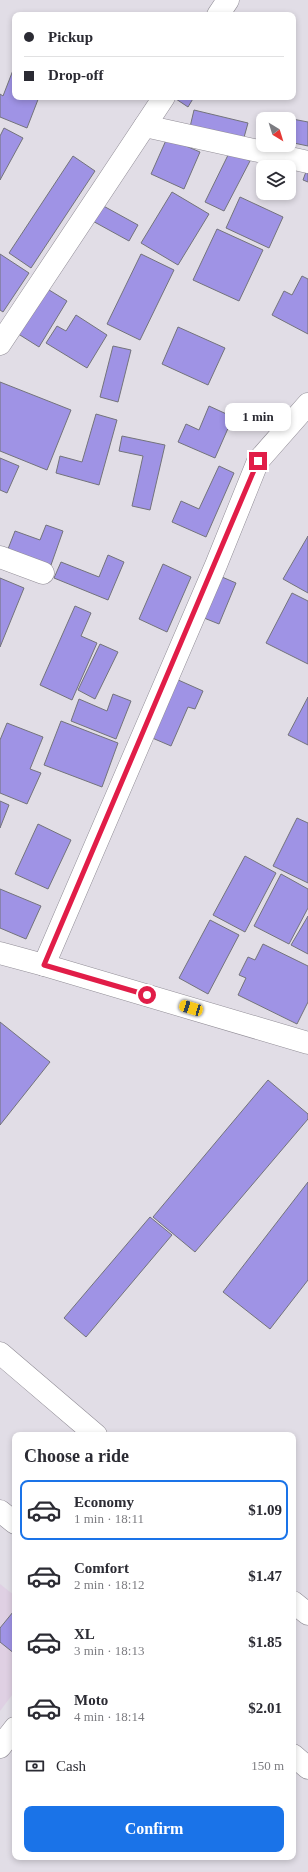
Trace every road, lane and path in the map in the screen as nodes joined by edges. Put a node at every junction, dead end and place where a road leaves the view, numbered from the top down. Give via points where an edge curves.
1 (228, 0) edge
2 (220, 12) edge
3 (162, 100) edge
4 (145, 126) junction
5 (308, 162) edge
6 (0, 344) edge
7 (308, 404) edge
8 (0, 557) edge
9 (43, 573) dead end
10 (0, 953) edge
11 (44, 965) junction
12 (308, 1043) edge
13 (0, 1354) edge
14 (92, 1432) edge
15 (0, 1511) edge
16 (12, 1521) edge
17 (296, 1604) edge
18 (308, 1614) edge
19 (12, 1732) edge
20 (0, 1747) edge
21 (296, 1758) edge
22 (308, 1768) edge

1 - 2 street
3 - 4 street
4 - 5 street
4 - 6 street
7 - 11 street via 258,461
8 - 9 street
10 - 11 street
11 - 12 street
13 - 14 street
15 - 16 street
17 - 18 street
19 - 20 street
21 - 22 street

